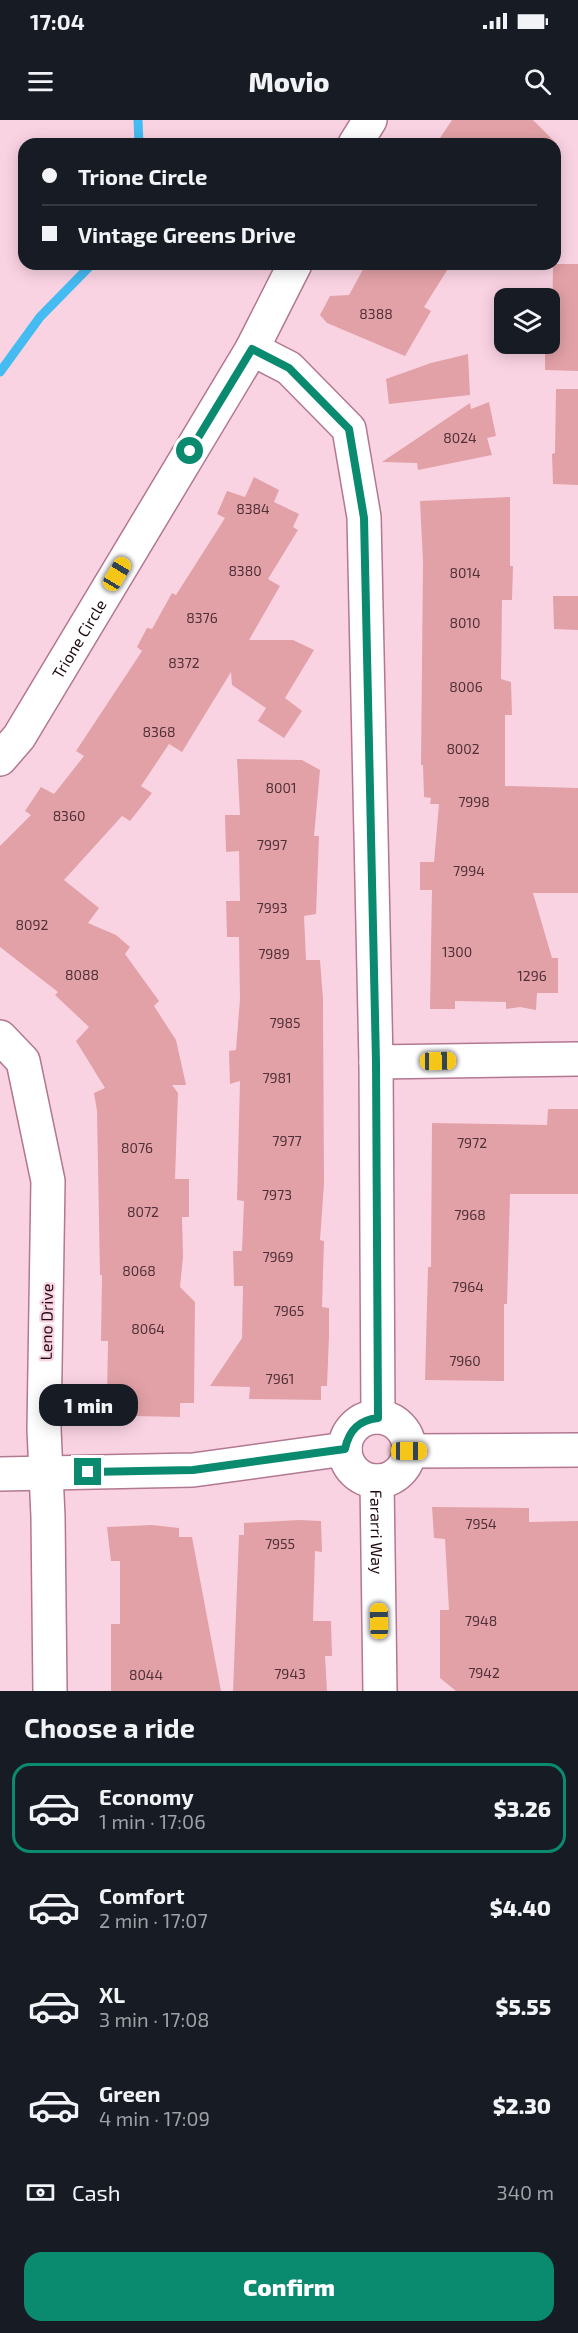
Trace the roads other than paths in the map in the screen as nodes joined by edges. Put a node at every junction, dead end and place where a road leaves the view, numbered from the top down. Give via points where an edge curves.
1 (370, 120) edge
2 (359, 138) edge
3 (292, 270) edge
4 (252, 349) junction
5 (0, 759) edge
6 (0, 1037) edge
7 (578, 1059) edge
8 (376, 1062) junction
9 (378, 1418) junction
10 (345, 1449) junction
11 (578, 1450) edge
12 (409, 1451) junction
13 (45, 1473) junction
14 (0, 1474) edge
15 (377, 1481) junction
16 (50, 1691) edge
17 (380, 1691) edge

1 - 2 street
3 - 4 street, Trione Circle
4 - 5 street, Trione Circle via 19,737
4 - 8 street via 289,368 349,429 364,518
6 - 13 street, Leno Drive via 23,1061 48,1180
7 - 8 street
8 - 9 street
9 - 10 street via 359,1423
9 - 12 street via 388,1419 404,1431
10 - 13 street via 193,1470
10 - 15 street via 358,1475
11 - 12 street
12 - 15 street via 402,1469
13 - 14 street
13 - 16 street, Leno Drive
15 - 17 street, Fararri Way

